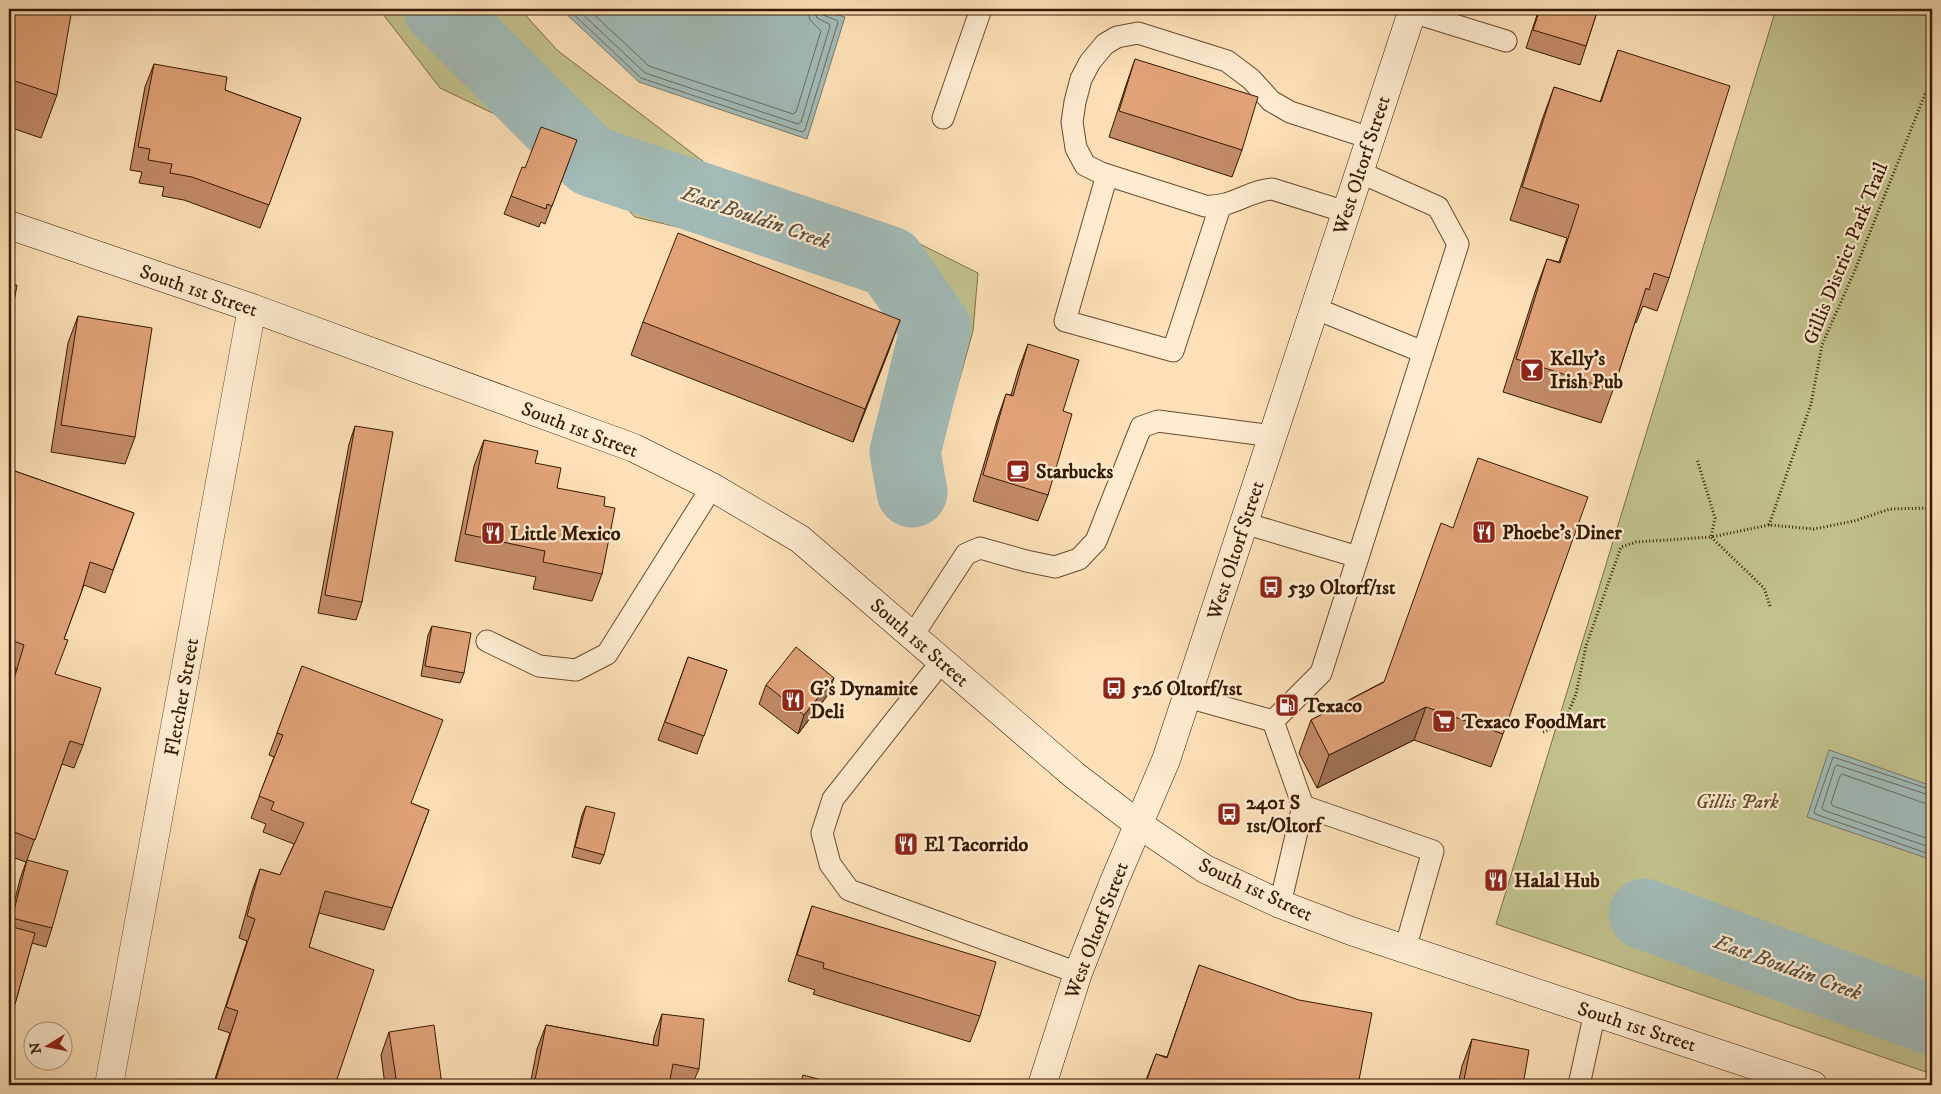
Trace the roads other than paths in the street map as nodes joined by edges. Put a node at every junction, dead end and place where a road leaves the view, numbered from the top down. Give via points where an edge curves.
1 (980, 9) edge
2 (1412, 10) edge
3 (1506, 41) dead end
4 (944, 118) dead end
5 (1370, 138) junction
6 (1359, 172) junction
7 (1107, 176) junction
8 (1220, 207) junction
9 (1346, 212) junction
10 (9, 225) edge
11 (252, 308) junction
12 (1314, 308) junction
13 (1423, 352) junction
14 (1273, 436) junction
15 (712, 487) junction
16 (1244, 523) junction
17 (1358, 557) junction
18 (913, 635) junction
19 (487, 641) dead end
20 (942, 661) junction
21 (1186, 701) junction
22 (1274, 721) junction
23 (1302, 806) junction
24 (1138, 824) junction
25 (1280, 904) junction
26 (1405, 949) junction
27 (1078, 973) junction
28 (1595, 1012) junction
29 (109, 1085) edge
30 (1042, 1085) edge
31 (1579, 1085) edge
32 (1814, 1085) edge

1 - 4 lane
2 - 3 lane
2 - 5 main road, West Oltorf Street
5 - 6 main road, West Oltorf Street
5 - 7 lane via 1290,112 1271,101 1251,79 1227,61 1138,34 1117,37 1105,44 1090,62 1074,102 1072,122 1076,148 1085,165
6 - 9 main road, West Oltorf Street
6 - 13 lane via 1438,207 1458,244
7 - 8 lane via 1205,206
7 - 8 lane via 1065,321 1173,351
8 - 9 lane via 1260,190 1272,189
9 - 12 main road, West Oltorf Street
10 - 11 main road, South 1st Street
11 - 15 main road, South 1st Street via 634,448
11 - 29 main road, Fletcher Street
12 - 13 lane
12 - 14 main road, West Oltorf Street
13 - 17 lane
14 - 16 main road, West Oltorf Street
14 - 18 lane via 1158,421 1141,427 1096,541 1080,559 1055,566 980,548 966,554
15 - 18 main road, South 1st Street via 800,540
15 - 19 lane via 607,654 576,670 539,666
16 - 17 lane
16 - 21 main road, West Oltorf Street
17 - 22 lane via 1321,673
18 - 20 main road, South 1st Street
20 - 24 main road, South 1st Street via 1074,775
20 - 27 lane via 833,799 822,833 830,864 849,890
21 - 22 lane
21 - 24 main road, West Oltorf Street via 1166,760
22 - 23 lane
23 - 25 lane
23 - 26 lane via 1433,851
24 - 25 main road, South 1st Street via 1205,869
24 - 27 main road, West Oltorf Street
25 - 26 main road, South 1st Street
26 - 28 main road, South 1st Street
27 - 30 main road, West Oltorf Street
28 - 31 lane
28 - 32 main road, South 1st Street

